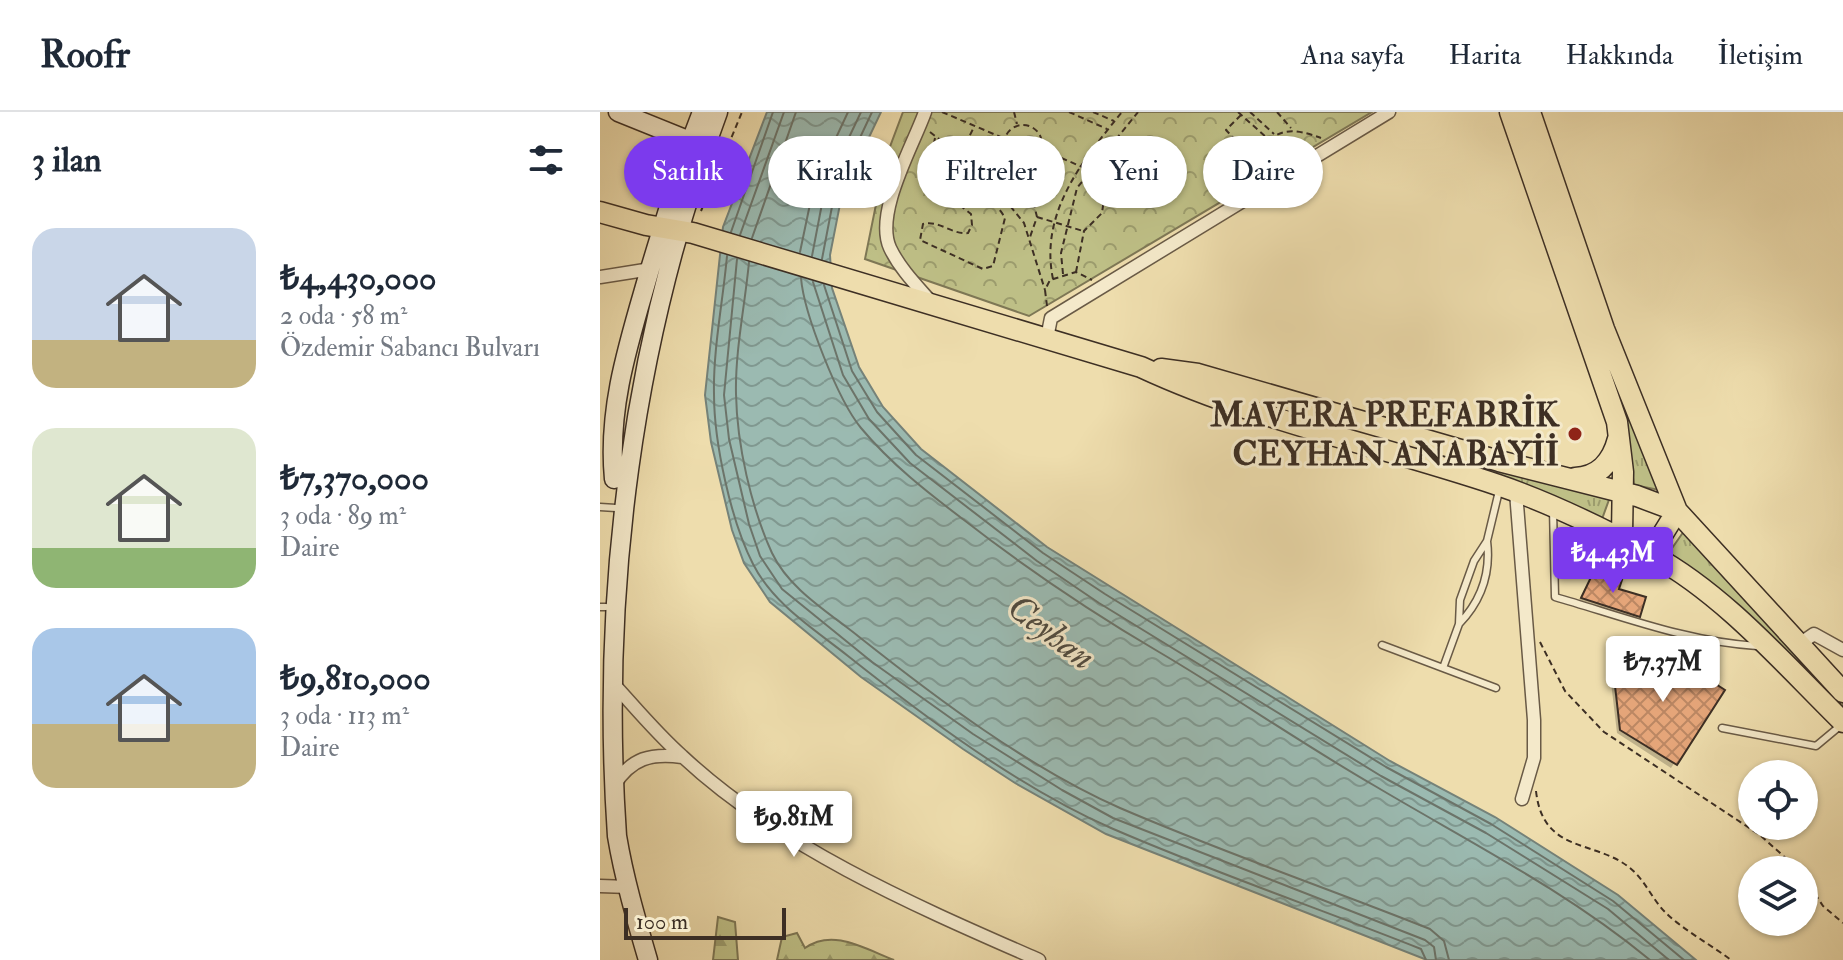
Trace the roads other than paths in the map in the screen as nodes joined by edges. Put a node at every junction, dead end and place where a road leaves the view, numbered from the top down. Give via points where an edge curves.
1 (618, 112) edge
2 (702, 112) edge
3 (718, 112) edge
4 (1389, 112) edge
5 (1510, 112) edge
6 (1530, 112) edge
7 (922, 118) edge
8 (678, 136) edge
9 (692, 136) edge
10 (600, 200) edge
11 (681, 208) edge
12 (600, 212) edge
13 (678, 229) junction
14 (651, 269) junction
15 (600, 277) edge
16 (934, 305) junction
17 (1049, 328) junction
18 (1141, 367) junction
19 (1619, 435) junction
20 (1560, 477) junction
21 (1508, 489) junction
22 (1622, 492) junction
23 (611, 506) edge
24 (1553, 506) junction
25 (1677, 511) junction
26 (1487, 541) junction
27 (1634, 546) junction
28 (603, 607) edge
29 (1459, 624) junction
30 (1382, 645) dead end
31 (1798, 645) junction
32 (1766, 646) junction
33 (1843, 650) edge
34 (1443, 668) junction
35 (606, 675) junction
36 (1496, 688) dead end
37 (1843, 692) edge
38 (1843, 723) edge
39 (1722, 728) dead end
40 (604, 740) edge
41 (682, 757) junction
42 (613, 787) junction
43 (1522, 799) dead end
44 (600, 886) edge
45 (629, 887) junction
46 (648, 960) edge
47 (1039, 960) edge

1 - 8 street
2 - 9 street
3 - 13 street
4 - 17 street via 1097,289
5 - 19 main road via 1590,336
6 - 25 main road via 1604,329
7 - 16 street via 896,180 886,230 891,250
10 - 13 main road
11 - 13 street
12 - 13 main road
13 - 14 street
13 - 16 main road
13 - 23 street via 637,371
14 - 15 street
14 - 23 street via 624,358 611,432
16 - 17 main road
17 - 18 main road
18 - 20 main road via 1198,374
18 - 21 main road via 1196,392
19 - 20 main road via 1614,453 1599,471 1581,478
19 - 22 main road
20 - 22 main road
21 - 24 main road
21 - 26 lane
21 - 43 street via 1528,619 1534,720 1531,774
22 - 25 main road
22 - 27 main road via 1622,535
23 - 28 street
24 - 27 main road
24 - 32 lane via 1555,597 1672,631
25 - 27 main road via 1662,540 1649,548
25 - 31 main road
26 - 29 lane via 1460,600
26 - 29 lane via 1490,563 1476,606
27 - 32 main road via 1699,588
28 - 35 street
29 - 34 lane
30 - 34 lane
31 - 33 street via 1814,634
31 - 37 main road
32 - 38 main road
34 - 36 lane
35 - 40 street
35 - 41 street
38 - 39 lane via 1816,746
40 - 42 street
41 - 42 street via 658,754 634,760
41 - 47 street via 785,834 920,908
42 - 45 street
44 - 45 street
45 - 46 street

